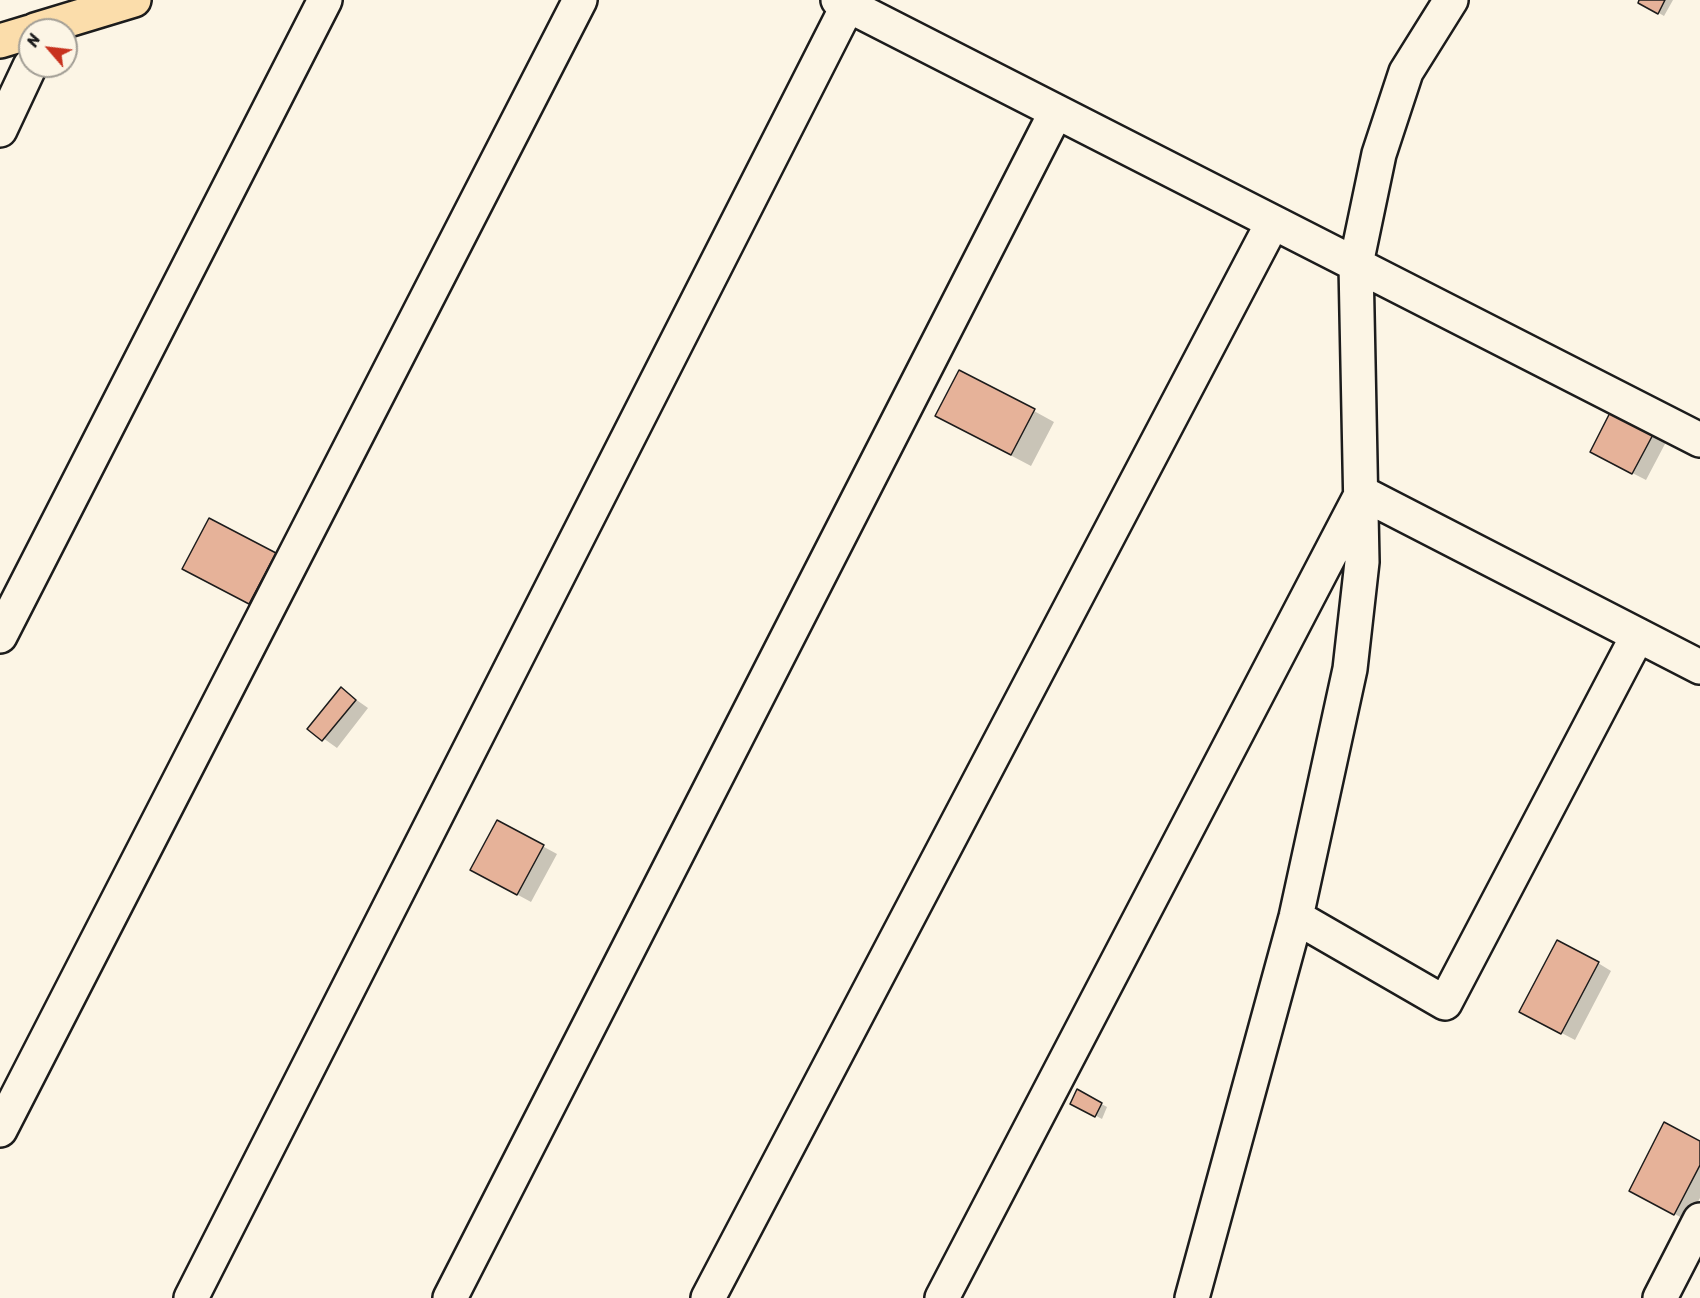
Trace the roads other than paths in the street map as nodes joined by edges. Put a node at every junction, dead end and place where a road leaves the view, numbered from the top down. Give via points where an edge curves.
1 (134, 0) edge
2 (325, 0) edge
3 (580, 0) edge
4 (1450, 0) edge
5 (843, 2) edge
6 (76, 18) edge
7 (18, 36) edge
8 (0, 41) edge
9 (24, 78) edge
10 (1056, 112) junction
11 (0, 130) edge
12 (1273, 222) junction
13 (1356, 264) junction
14 (1700, 440) edge
15 (1362, 494) junction
16 (1638, 635) junction
17 (0, 636) edge
18 (1700, 667) edge
19 (1296, 917) junction
20 (0, 1130) edge
21 (1700, 1220) edge
22 (191, 1298) edge
23 (450, 1298) edge
24 (708, 1298) edge
25 (942, 1298) edge
26 (1192, 1298) edge
27 (1660, 1298) edge

1 - 6 highway
2 - 17 street
3 - 20 street
4 - 13 street via 1406,72 1379,154
5 - 10 street
5 - 22 street
7 - 8 highway
9 - 11 street
10 - 12 street
10 - 23 street
12 - 13 street
12 - 24 street
13 - 14 street
13 - 15 street
15 - 16 street
15 - 19 street via 1362,562 1350,669
15 - 25 street
16 - 18 street
16 - 19 street via 1444,1003
19 - 26 street
21 - 27 street

